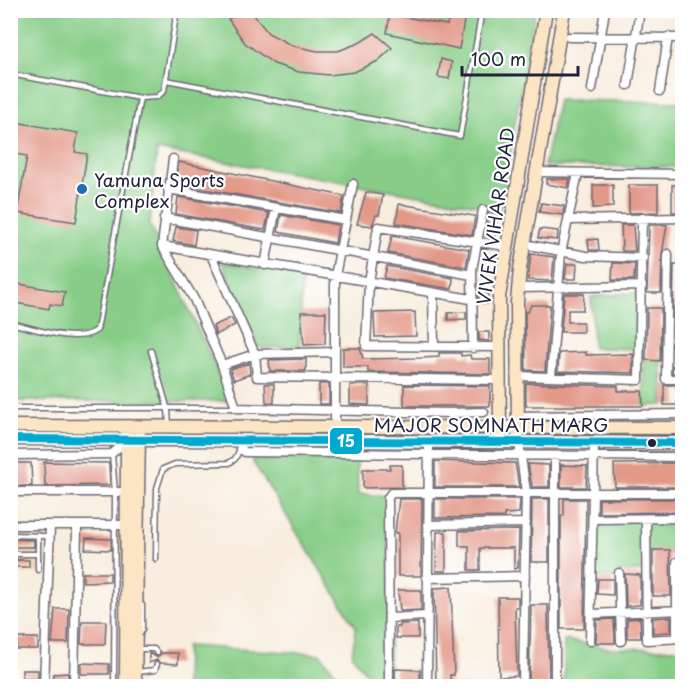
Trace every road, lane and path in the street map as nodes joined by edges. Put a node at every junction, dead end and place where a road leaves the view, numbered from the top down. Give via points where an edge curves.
1 (177, 10) edge
2 (482, 10) edge
3 (546, 10) edge
4 (564, 10) edge
5 (605, 10) edge
6 (640, 10) edge
7 (636, 36) junction
8 (569, 37) dead end
9 (600, 37) junction
10 (668, 37) junction
11 (682, 38) edge
12 (10, 74) edge
13 (166, 80) junction
14 (628, 85) dead end
15 (592, 89) dead end
16 (660, 91) dead end
17 (140, 98) junction
18 (522, 149) junction
19 (540, 152) junction
20 (172, 159) dead end
21 (537, 172) junction
22 (578, 173) junction
23 (682, 174) edge
24 (353, 184) dead end
25 (168, 189) junction
26 (276, 208) junction
27 (483, 210) dead end
28 (164, 218) junction
29 (642, 218) junction
30 (682, 218) edge
31 (346, 220) junction
32 (569, 220) junction
33 (271, 238) junction
34 (477, 241) junction
35 (524, 244) junction
36 (162, 246) junction
37 (506, 246) junction
38 (340, 251) junction
39 (561, 253) junction
40 (668, 254) dead end
41 (211, 255) junction
42 (372, 257) junction
43 (643, 258) junction
44 (265, 266) junction
45 (472, 275) junction
46 (336, 277) junction
47 (369, 282) junction
48 (642, 286) junction
49 (557, 287) junction
50 (518, 288) junction
51 (433, 293) junction
52 (471, 299) junction
53 (10, 323) edge
54 (434, 345) junction
55 (499, 347) junction
56 (473, 348) junction
57 (151, 351) dead end
58 (335, 352) junction
59 (255, 354) junction
60 (222, 365) junction
61 (518, 376) junction
62 (551, 378) junction
63 (335, 379) junction
64 (682, 379) edge
65 (500, 380) junction
66 (10, 408) edge
67 (236, 408) junction
68 (168, 410) junction
69 (335, 411) junction
70 (484, 412) dead end
71 (449, 413) junction
72 (682, 414) edge
73 (518, 422) junction
74 (573, 422) junction
75 (10, 426) edge
76 (133, 427) junction
77 (169, 427) junction
78 (334, 427) junction
79 (462, 428) junction
80 (500, 428) junction
81 (682, 428) edge
82 (10, 439) edge
83 (133, 440) junction
84 (429, 442) junction
85 (500, 442) junction
86 (519, 443) junction
87 (594, 443) junction
88 (682, 443) edge
89 (240, 445) junction
90 (112, 453) junction
91 (10, 455) edge
92 (428, 456) junction
93 (523, 457) junction
94 (682, 457) edge
95 (555, 458) junction
96 (593, 458) junction
97 (10, 492) edge
98 (121, 492) junction
99 (428, 492) junction
100 (526, 492) junction
101 (593, 493) junction
102 (682, 493) edge
103 (555, 494) junction
104 (682, 518) edge
105 (593, 519) junction
106 (645, 519) junction
107 (526, 523) junction
108 (10, 525) edge
109 (121, 525) junction
110 (428, 525) junction
111 (50, 526) junction
112 (77, 526) junction
113 (10, 535) edge
114 (38, 535) junction
115 (49, 536) junction
116 (10, 554) edge
117 (38, 554) junction
118 (156, 559) dead end
119 (676, 562) dead end
120 (38, 570) dead end
121 (619, 573) dead end
122 (525, 576) junction
123 (427, 578) junction
124 (120, 611) junction
125 (679, 611) edge
126 (647, 612) junction
127 (619, 613) junction
128 (591, 614) junction
129 (426, 616) junction
130 (390, 618) junction
131 (680, 638) edge
132 (590, 640) dead end
133 (621, 642) dead end
134 (136, 643) junction
135 (157, 653) dead end
136 (157, 664) dead end
137 (136, 672) junction
138 (389, 680) dead end
139 (456, 685) edge
140 (493, 686) edge
141 (44, 687) edge
142 (74, 687) edge
143 (114, 687) edge
144 (126, 687) edge
145 (135, 687) edge
146 (428, 687) edge
147 (500, 687) edge
148 (523, 687) edge
149 (555, 687) edge

1 - 13 lane
2 - 13 lane via 460,136
3 - 18 main road, VIVEK VIHAR ROAD
4 - 19 main road
5 - 9 street
6 - 7 street
7 - 9 street
7 - 10 street
7 - 14 street
8 - 9 street
9 - 15 street
10 - 11 street
10 - 16 street
12 - 17 lane
13 - 17 lane via 162,95
17 - 53 lane via 97,330 88,336 74,336
18 - 19 main road
18 - 37 main road, VIVEK VIHAR ROAD
19 - 21 main road
20 - 25 street
21 - 22 street
21 - 35 main road
22 - 23 street
22 - 32 street
24 - 31 street
25 - 26 street
25 - 28 street
26 - 31 street
26 - 33 street
27 - 34 street
28 - 33 street
28 - 36 street
29 - 30 street
29 - 32 street
29 - 43 street
31 - 38 street
32 - 39 street
33 - 38 street
33 - 44 street
34 - 37 street
34 - 42 street via 378,227
34 - 45 street
35 - 39 street
35 - 50 main road
36 - 41 street
36 - 60 street via 194,299
37 - 55 main road, VIVEK VIHAR ROAD via 499,297
38 - 42 street
38 - 46 street
39 - 43 street
39 - 49 street
40 - 64 street via 666,379
41 - 44 street
41 - 59 street
42 - 45 street
42 - 47 street
43 - 48 street
44 - 46 street
45 - 52 street
46 - 47 street
46 - 58 street
47 - 51 street
47 - 54 street via 366,346
48 - 49 street
48 - 62 street via 639,380
49 - 50 street
49 - 62 street
50 - 61 main road
51 - 52 street
51 - 54 street
52 - 56 street
54 - 56 street
55 - 56 street
55 - 65 main road, VIVEK VIHAR ROAD
57 - 68 lane
58 - 59 street
58 - 63 street
59 - 60 street
59 - 63 street via 257,377
60 - 67 street
61 - 62 street
61 - 73 main road
63 - 65 street
63 - 69 street
65 - 80 main road, VIVEK VIHAR ROAD
66 - 68 lane
67 - 68 lane
67 - 69 street
68 - 77 lane
69 - 71 street
69 - 78 street
70 - 71 street
71 - 79 street
72 - 74 street
73 - 74 main road, MAJOR SOMNATH MARG
73 - 80 main road, MAJOR SOMNATH MARG
73 - 86 main road
74 - 81 main road, MAJOR SOMNATH MARG
75 - 76 main road, MAJOR SOMNATH MARG
76 - 77 main road, MAJOR SOMNATH MARG
76 - 83 main road
77 - 78 main road, MAJOR SOMNATH MARG
78 - 79 main road, MAJOR SOMNATH MARG
79 - 80 main road, MAJOR SOMNATH MARG
80 - 85 main road, VIVEK VIHAR ROAD
82 - 83 main road, MAJOR SOMNATH MARG
83 - 89 main road, MAJOR SOMNATH MARG
83 - 90 street
83 - 98 main road
83 - 134 main road via 138,513
84 - 85 main road, MAJOR SOMNATH MARG
84 - 89 main road, MAJOR SOMNATH MARG
84 - 92 street
85 - 86 main road, MAJOR SOMNATH MARG
86 - 87 main road, MAJOR SOMNATH MARG
86 - 93 street
87 - 88 main road, MAJOR SOMNATH MARG
87 - 96 street
89 - 92 street via 245,452
89 - 118 lane via 235,459 229,463 175,464 164,470 157,489
90 - 91 street
90 - 98 lane
92 - 93 street
92 - 99 street
93 - 95 street
93 - 100 street
94 - 96 street
95 - 96 street
95 - 103 street
96 - 101 street
97 - 98 street
98 - 109 main road
99 - 100 street
99 - 110 street
99 - 130 street via 389,495
100 - 103 street
100 - 107 street
101 - 102 street
101 - 103 street
101 - 105 street
103 - 149 street
104 - 106 street
105 - 106 street
105 - 128 street
106 - 126 street
107 - 110 street
107 - 122 street
108 - 111 street
109 - 112 street
109 - 124 main road
110 - 123 street
111 - 112 street
111 - 115 street
112 - 142 street
113 - 114 lane
114 - 115 lane
114 - 117 lane
115 - 141 street
116 - 117 lane
117 - 120 lane
119 - 125 street
121 - 127 street
122 - 123 street
122 - 148 street
123 - 129 street
124 - 143 lane
124 - 144 main road
125 - 126 street
125 - 131 street
126 - 127 street
126 - 131 street via 647,640
127 - 128 street
127 - 133 street
128 - 132 street
129 - 130 street
129 - 146 street
130 - 138 street
134 - 135 lane
134 - 137 main road
136 - 137 lane via 155,670
137 - 145 main road
139 - 140 street
140 - 147 street

